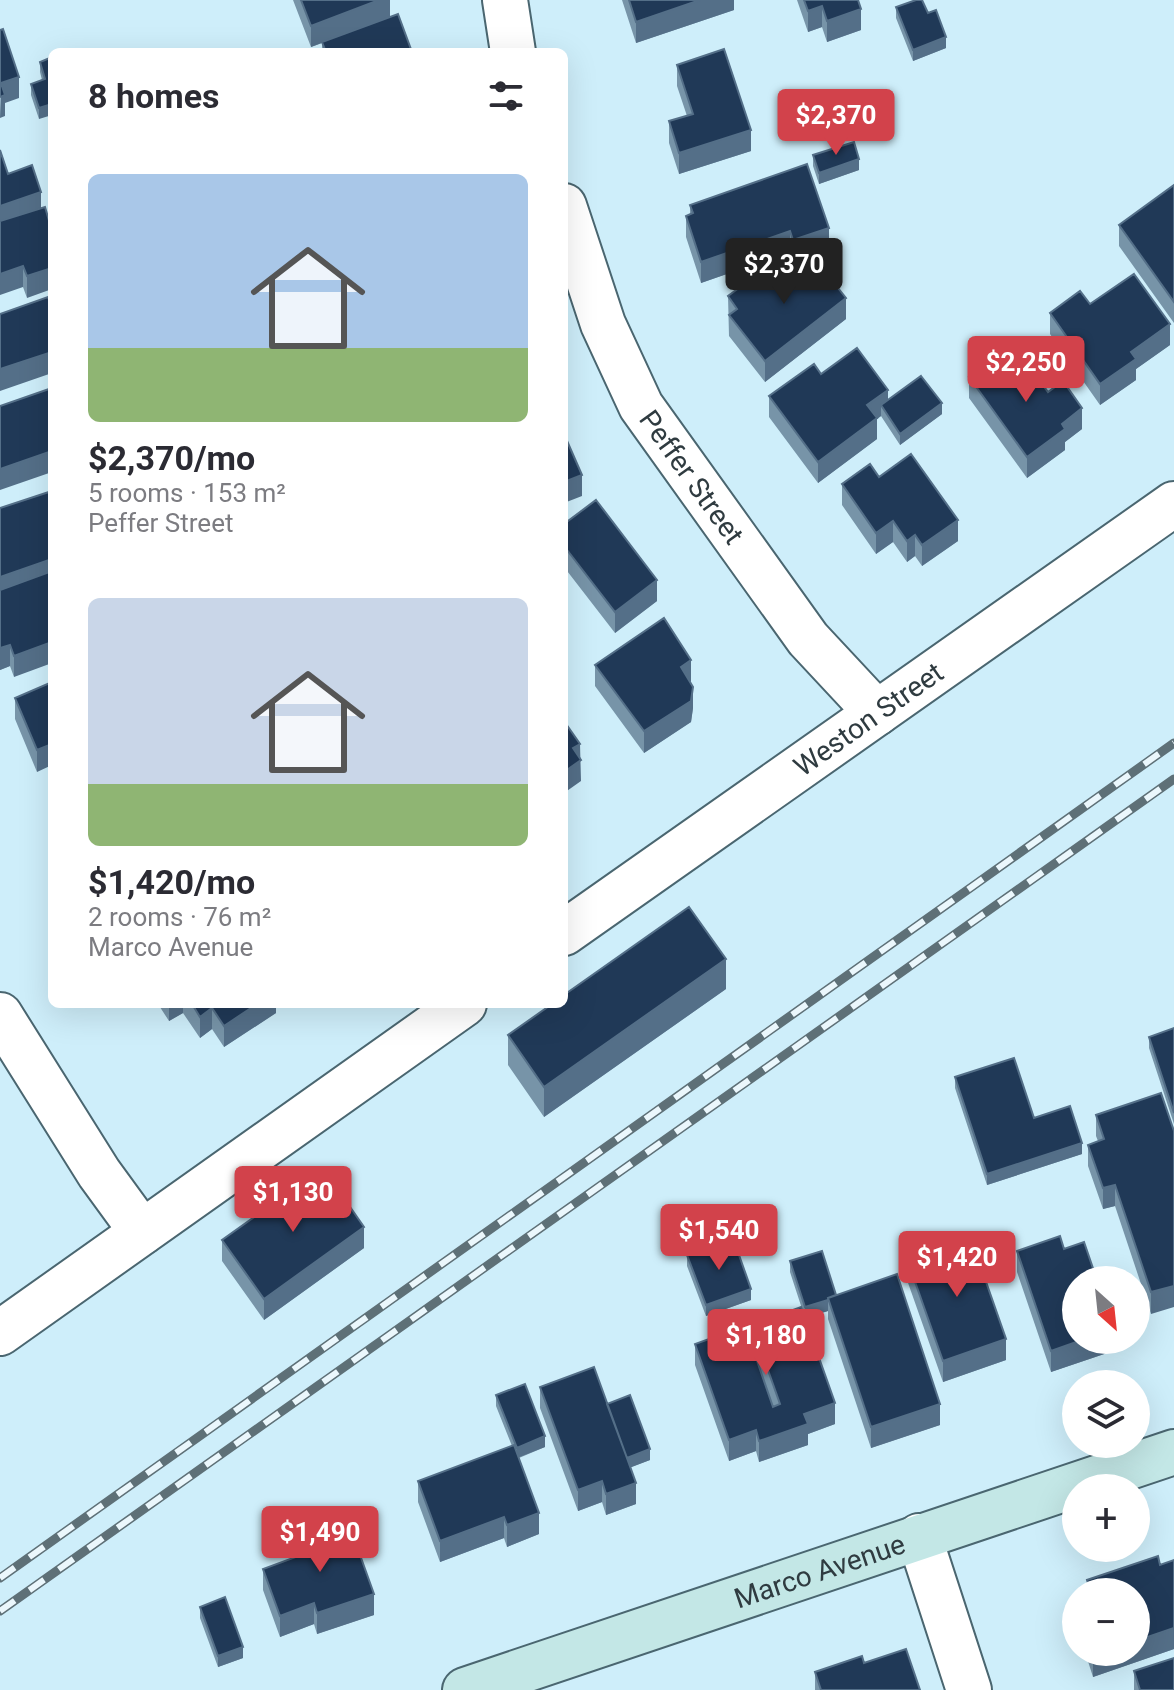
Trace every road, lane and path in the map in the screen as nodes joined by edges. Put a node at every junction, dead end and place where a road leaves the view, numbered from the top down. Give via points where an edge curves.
1 (505, 0) edge
2 (512, 48) edge
3 (568, 218) edge
4 (1174, 504) edge
5 (877, 713) junction
6 (568, 930) edge
7 (458, 1008) edge
8 (0, 1015) edge
9 (142, 1232) junction
10 (0, 1333) edge
11 (1174, 1452) edge
12 (919, 1536) junction
13 (465, 1690) edge
14 (969, 1690) edge

1 - 2 street
3 - 5 street, Peffer Street via 603,324 641,406 808,639
4 - 5 street, Weston Street
5 - 6 street, Weston Street
7 - 9 street
8 - 9 street via 90,1160
9 - 10 street
11 - 12 street, Marco Avenue
12 - 13 street, Marco Avenue
12 - 14 street

